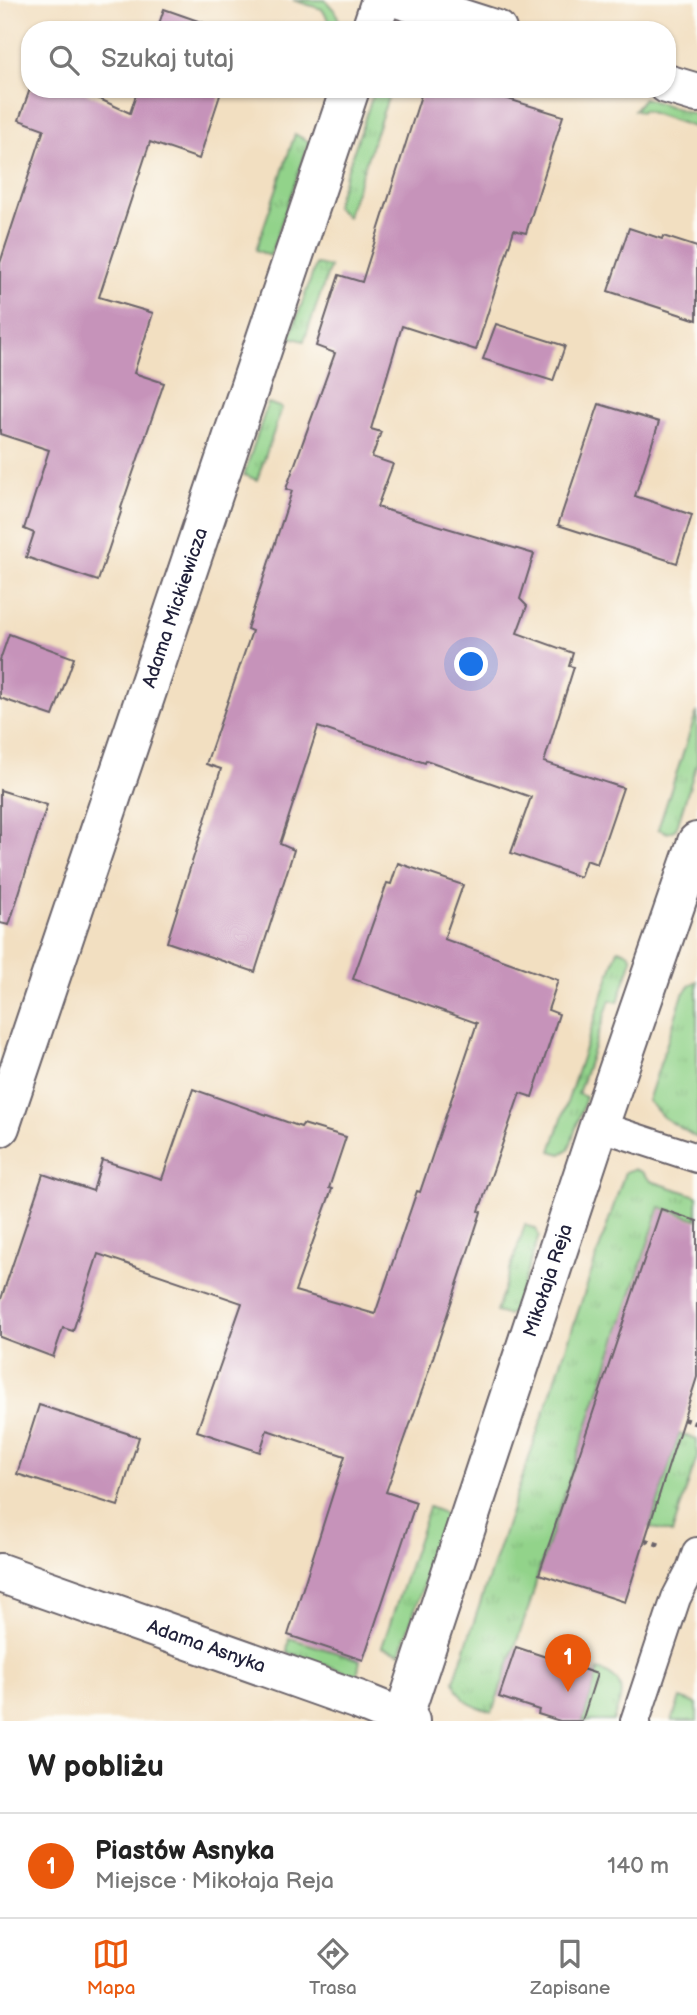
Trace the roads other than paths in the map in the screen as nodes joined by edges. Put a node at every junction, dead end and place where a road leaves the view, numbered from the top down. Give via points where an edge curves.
1 (381, 0) edge
2 (403, 0) edge
3 (374, 21) edge
4 (469, 21) edge
5 (676, 86) edge
6 (697, 93) edge
7 (347, 98) edge
8 (697, 842) edge
9 (683, 930) edge
10 (599, 1126) junction
11 (0, 1127) edge
12 (697, 1158) edge
13 (695, 1564) edge
14 (0, 1573) edge
15 (405, 1720) edge
16 (635, 1721) edge

1 - 3 street
2 - 4 street
5 - 6 street
7 - 11 street, Adama Mickiewicza
8 - 9 street, Mikołaja Reja
9 - 10 street, Mikołaja Reja
10 - 12 lane
10 - 15 street, Mikołaja Reja
13 - 16 lane via 674,1605
14 - 15 street, Adama Asnyka

